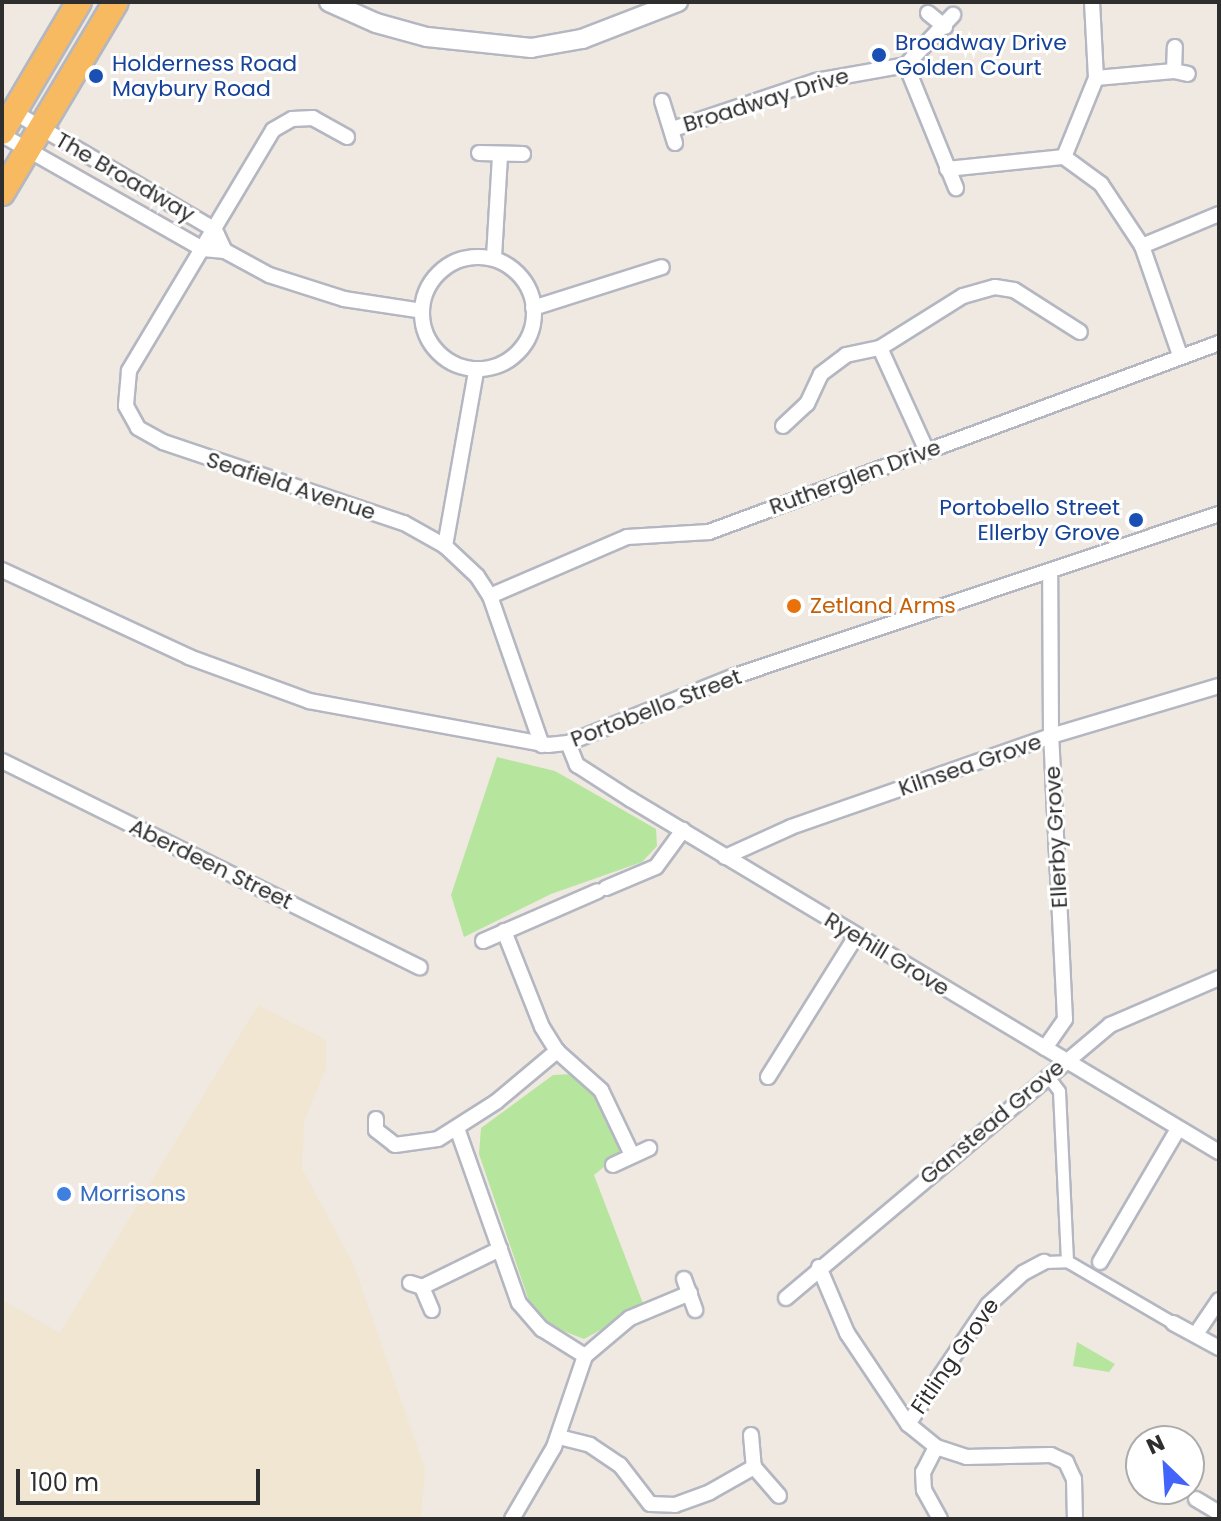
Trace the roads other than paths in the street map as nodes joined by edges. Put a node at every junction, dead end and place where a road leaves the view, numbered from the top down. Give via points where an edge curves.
1 (79, 2) edge
2 (116, 2) edge
3 (329, 2) edge
4 (678, 2) edge
5 (1092, 2) edge
6 (928, 13) dead end
7 (1175, 47) dead end
8 (906, 65) junction
9 (1096, 78) junction
10 (662, 101) dead end
11 (6, 126) edge
12 (40, 128) junction
13 (347, 137) dead end
14 (27, 151) junction
15 (479, 153) dead end
16 (523, 154) dead end
17 (500, 155) junction
18 (1064, 157) junction
19 (947, 169) junction
20 (956, 188) dead end
21 (2, 193) edge
22 (1219, 214) edge
23 (215, 230) junction
24 (1142, 246) junction
25 (203, 249) junction
26 (225, 251) junction
27 (494, 257) junction
28 (662, 267) dead end
29 (533, 308) junction
30 (422, 311) junction
31 (1080, 332) dead end
32 (1219, 343) edge
33 (880, 348) junction
34 (1180, 355) junction
35 (476, 372) junction
36 (783, 426) dead end
37 (927, 451) junction
38 (1219, 514) edge
39 (445, 546) junction
40 (2, 570) edge
41 (1050, 571) junction
42 (490, 596) junction
43 (1219, 686) edge
44 (1051, 736) junction
45 (568, 743) junction
46 (542, 745) junction
47 (2, 761) edge
48 (683, 830) junction
49 (725, 857) junction
50 (504, 931) junction
51 (856, 936) junction
52 (483, 941) dead end
53 (420, 968) dead end
54 (1219, 978) edge
55 (1045, 1048) junction
56 (557, 1051) junction
57 (1065, 1060) junction
58 (1047, 1075) junction
59 (768, 1077) dead end
60 (376, 1119) dead end
61 (1178, 1129) junction
62 (458, 1131) junction
63 (649, 1148) dead end
64 (1219, 1152) edge
65 (632, 1155) junction
66 (613, 1165) dead end
67 (500, 1249) junction
68 (1067, 1261) junction
69 (1044, 1262) joint
70 (1100, 1262) dead end
71 (819, 1267) junction
72 (684, 1279) dead end
73 (690, 1293) junction
74 (786, 1298) dead end
75 (1219, 1300) edge
76 (432, 1310) dead end
77 (695, 1310) dead end
78 (1173, 1323) joint
79 (1196, 1334) junction
80 (1219, 1348) edge
81 (585, 1356) junction
82 (908, 1424) junction
83 (751, 1435) dead end
84 (559, 1437) junction
85 (936, 1447) junction
86 (754, 1467) junction
87 (779, 1496) dead end
88 (650, 1512) edge
89 (512, 1519) edge
90 (940, 1519) edge
91 (1075, 1519) edge

1 - 11 highway
2 - 12 highway
3 - 4 street via 427,37 531,48 582,39
5 - 9 street
6 - 8 street via 949,21
7 - 9 street via 1181,72
8 - 10 street, Broadway Drive via 801,85 674,136
8 - 19 street
9 - 18 street
11 - 12 street, The Broadway
11 - 14 street, The Broadway
12 - 14 highway
12 - 23 street, The Broadway
13 - 23 street, Seafield Avenue via 331,122 303,118 273,130
14 - 21 highway
14 - 25 street, The Broadway
15 - 17 street
16 - 17 street
17 - 27 street
18 - 19 street
18 - 24 street via 1101,184
19 - 20 street
22 - 24 street
23 - 25 street, Seafield Avenue
23 - 26 street, The Broadway
24 - 34 street
25 - 26 street, The Broadway
25 - 39 street, Seafield Avenue via 124,383 126,406 138,428 243,473 404,523
26 - 30 street, The Broadway via 269,275 344,299
27 - 29 street via 524,280
27 - 30 street via 467,259 442,269 428,288
28 - 29 street
29 - 35 street via 528,335 514,356
30 - 35 street via 425,333 436,352 453,366
31 - 33 street via 1014,290 995,287 963,296
32 - 34 street, Rutherglen Drive
33 - 36 street via 846,355 821,374 807,404
33 - 37 street
34 - 37 street, Rutherglen Drive
35 - 39 street
37 - 42 street, Rutherglen Drive via 709,532 627,537
38 - 41 street, Portobello Street
39 - 42 street, Seafield Avenue
40 - 46 street, Portobello Street via 189,657 309,701
41 - 44 street, Ellerby Grove
41 - 45 street, Portobello Street via 735,676
42 - 46 street, Seafield Avenue
43 - 44 street, Kilnsea Grove
44 - 49 street, Kilnsea Grove via 791,827
44 - 55 street, Ellerby Grove via 1065,1019
45 - 46 street, Portobello Street
45 - 48 street, Ryehill Grove via 577,765
47 - 53 street, Aberdeen Street
48 - 49 street, Ryehill Grove
48 - 50 street via 656,867
49 - 51 street, Ryehill Grove
50 - 52 street
50 - 56 street via 528,998
51 - 55 street, Ryehill Grove
51 - 59 street
54 - 57 street, Ganstead Grove via 1134,1012
55 - 57 street, Ryehill Grove
56 - 62 street
56 - 65 street via 601,1090
57 - 58 street, Ganstead Grove
57 - 61 street, Ryehill Grove
58 - 68 street via 1059,1091
58 - 71 street, Ganstead Grove
60 - 62 street via 379,1144 413,1144
61 - 64 street, Ryehill Grove
61 - 70 street
62 - 67 street
63 - 65 street
65 - 66 street
67 - 76 street via 416,1285
67 - 81 street via 519,1303 542,1329
68 - 69 street
68 - 78 street
69 - 82 street, Fitling Grove via 1015,1279 988,1305
71 - 74 street, Ganstead Grove
71 - 82 street via 847,1333
72 - 73 street
73 - 77 street
73 - 81 street via 630,1318
75 - 79 street
78 - 79 street
79 - 80 street
81 - 84 street
82 - 85 street
83 - 86 street
84 - 88 street via 590,1445 620,1465
84 - 89 street
85 - 90 street via 923,1481 931,1509
85 - 91 street via 966,1457 1051,1455 1066,1462 1074,1479
86 - 87 street
86 - 88 street via 687,1501

